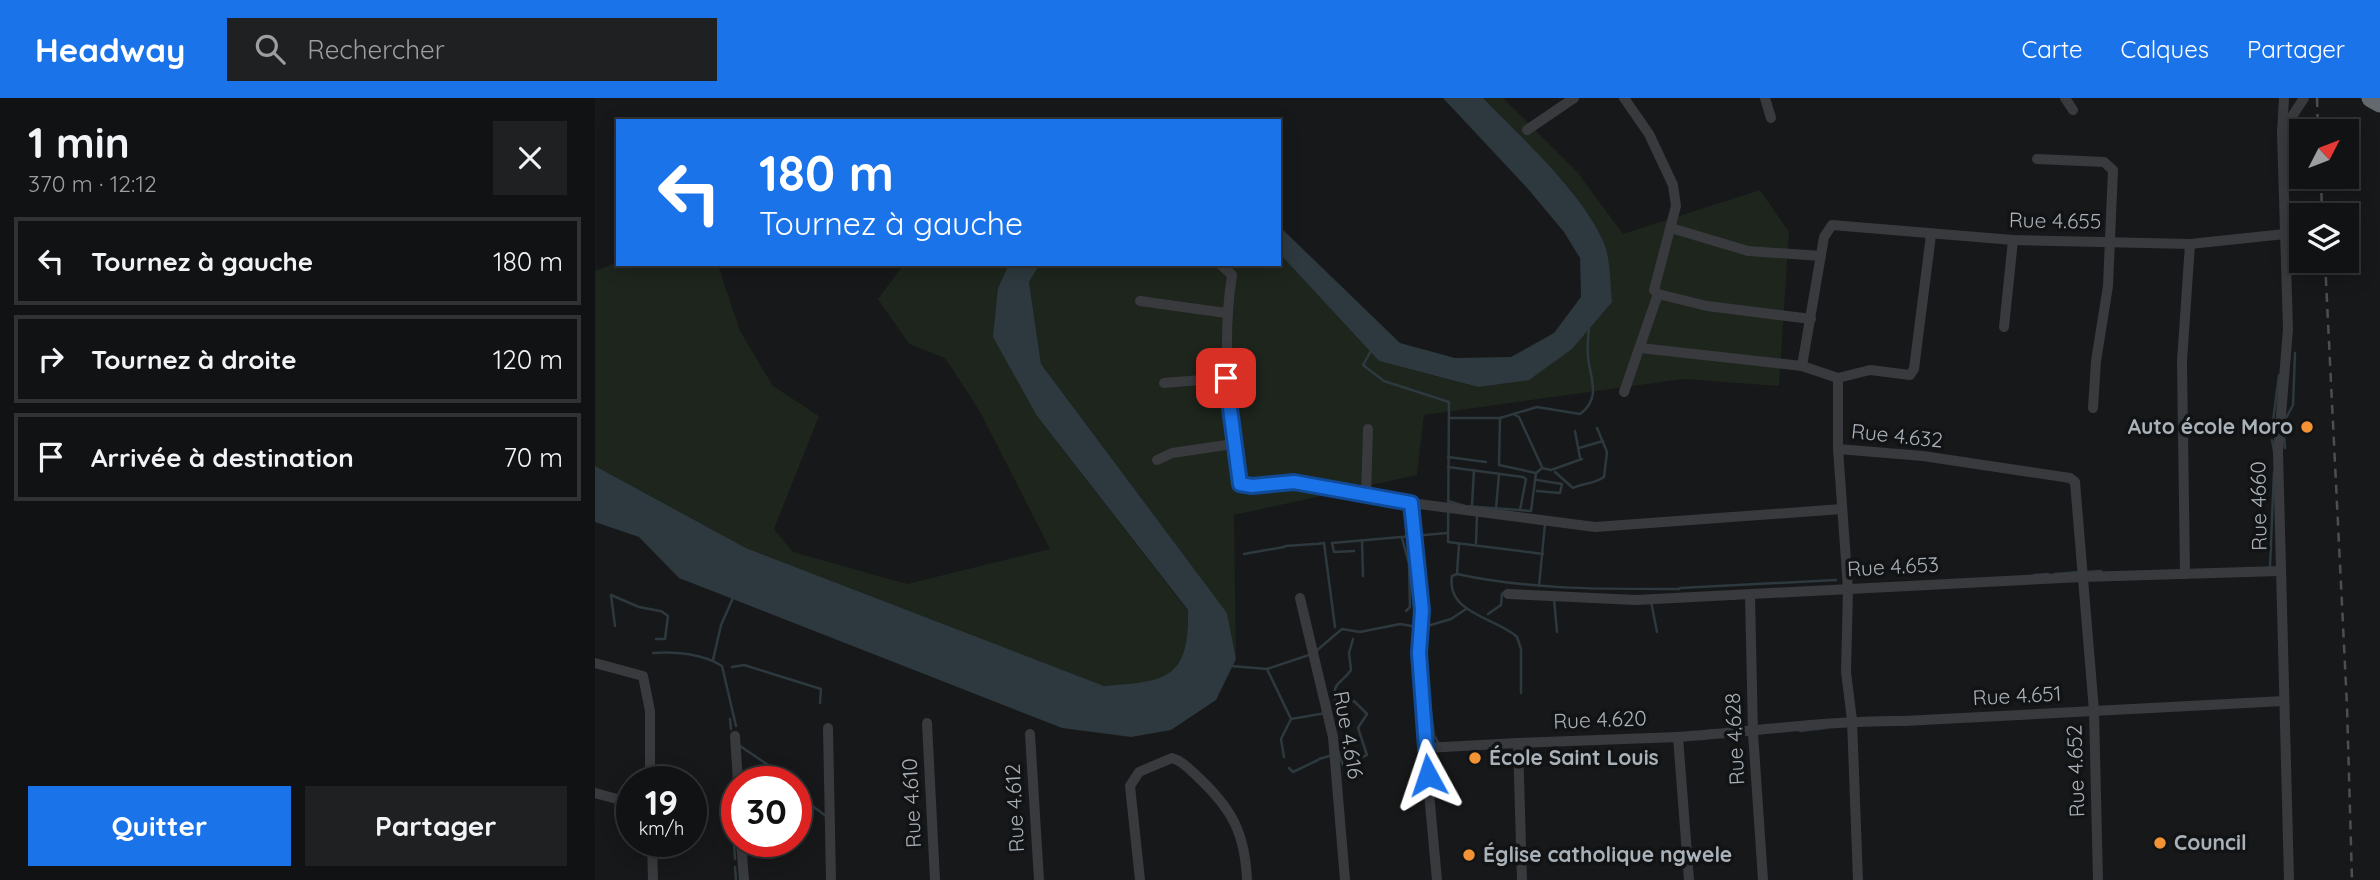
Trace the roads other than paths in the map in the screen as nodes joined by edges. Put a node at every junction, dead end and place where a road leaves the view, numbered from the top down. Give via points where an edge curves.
1 (1574, 98) edge
2 (1624, 98) edge
3 (1765, 98) edge
4 (2065, 98) edge
5 (2284, 98) edge
6 (2304, 98) edge
7 (2371, 98) edge
8 (2380, 103) edge
9 (2073, 110) dead end
10 (1771, 118) dead end
11 (1527, 130) dead end
12 (2281, 133) junction
13 (2037, 159) dead end
14 (1671, 228) junction
15 (2285, 234) junction
16 (1931, 235) junction
17 (2013, 240) junction
18 (2111, 241) junction
19 (2190, 244) junction
20 (1821, 256) junction
21 (1222, 266) edge
22 (1658, 294) junction
23 (1140, 301) dead end
24 (1226, 313) junction
25 (1811, 319) junction
26 (2004, 327) dead end
27 (1640, 348) junction
28 (1802, 366) junction
29 (1226, 378) junction
30 (1838, 378) junction
31 (1164, 383) dead end
32 (1624, 392) dead end
33 (2093, 408) dead end
34 (1368, 429) dead end
35 (1233, 444) junction
36 (1838, 449) junction
37 (1157, 460) dead end
38 (1366, 496) junction
39 (1411, 503) junction
40 (1842, 509) junction
41 (2280, 571) junction
42 (2185, 574) junction
43 (2082, 577) junction
44 (1848, 589) junction
45 (1508, 594) dead end
46 (1750, 595) junction
47 (1300, 598) dead end
48 (595, 663) edge
49 (2284, 701) junction
50 (2094, 711) junction
51 (1852, 720) junction
52 (927, 723) dead end
53 (828, 728) dead end
54 (1753, 733) junction
55 (1030, 734) dead end
56 (736, 736) dead end
57 (1678, 737) junction
58 (1518, 743) junction
59 (1425, 748) junction
60 (650, 766) edge
61 (737, 766) edge
62 (595, 793) edge
63 (616, 799) edge
64 (652, 857) edge
65 (742, 857) edge
66 (653, 880) edge
67 (744, 880) edge
68 (831, 880) edge
69 (935, 880) edge
70 (1039, 880) edge
71 (1140, 880) edge
72 (1247, 880) edge
73 (1345, 880) edge
74 (1437, 880) edge
75 (1523, 880) edge
76 (1689, 880) edge
77 (1763, 880) edge
78 (1858, 880) edge
79 (2098, 880) edge
80 (2289, 880) edge

1 - 11 street
2 - 14 street via 1669,173 1677,206
3 - 10 street
4 - 9 street
5 - 12 street, Rue 4660
6 - 12 street
7 - 8 highway
12 - 15 street, Rue 4660
13 - 18 street via 2111,164
14 - 20 street via 1748,251
14 - 22 street via 1654,290
15 - 19 street, Rue 4.655
15 - 41 street, Rue 4660 via 2288,329 2278,452
16 - 17 street, Rue 4.655
16 - 20 street, Rue 4.655 via 1832,225 1826,230
16 - 30 street via 1910,375 1870,370
17 - 18 street, Rue 4.655
17 - 26 street
18 - 19 street, Rue 4.655
18 - 33 street
19 - 42 street via 2182,361
20 - 25 street
21 - 24 street via 1232,275
22 - 25 street via 1707,306
22 - 27 street
23 - 24 street
24 - 29 street
25 - 28 street
27 - 28 street
27 - 32 street
28 - 30 street
29 - 31 street
29 - 35 street
30 - 36 street
34 - 38 street
35 - 37 street via 1172,453
35 - 38 street via 1238,480 1244,486 1294,482
36 - 40 street, Rue 4.632
36 - 43 street, Rue 4.632 via 1923,456 2070,478 2078,489
38 - 39 street
39 - 40 street via 1595,527
39 - 59 street via 1422,610 1419,653
40 - 44 street, Rue 4.632
41 - 42 street, Rue 4.653
41 - 49 street, Rue 4660
42 - 43 street, Rue 4.653
43 - 44 street, Rue 4.653
43 - 50 street, Rue 4.652
44 - 46 street, Rue 4.653
44 - 51 street, Rue 4.632 via 1846,672
45 - 46 street, Rue 4.653 via 1636,600
46 - 54 street, Rue 4.628
47 - 73 street, Rue 4.616 via 1332,737
48 - 60 street via 643,676
49 - 50 street, Rue 4.651
49 - 80 street, Rue 4660
50 - 51 street, Rue 4.651
50 - 79 street, Rue 4.652
51 - 54 street, Rue 4.651
51 - 78 street, Rue 4.632
52 - 69 street, Rue 4.610
53 - 68 street
54 - 57 street, Rue 4.651
54 - 77 street, Rue 4.628
55 - 70 street, Rue 4.612
56 - 61 street
57 - 58 street, Rue 4.620
57 - 76 street, Rue 4.620
58 - 59 street, Rue 4.620
58 - 75 street
59 - 74 street
62 - 63 street
64 - 66 street
65 - 67 street
71 - 72 street via 1130,786 1139,772 1172,758 1228,806 1243,848

